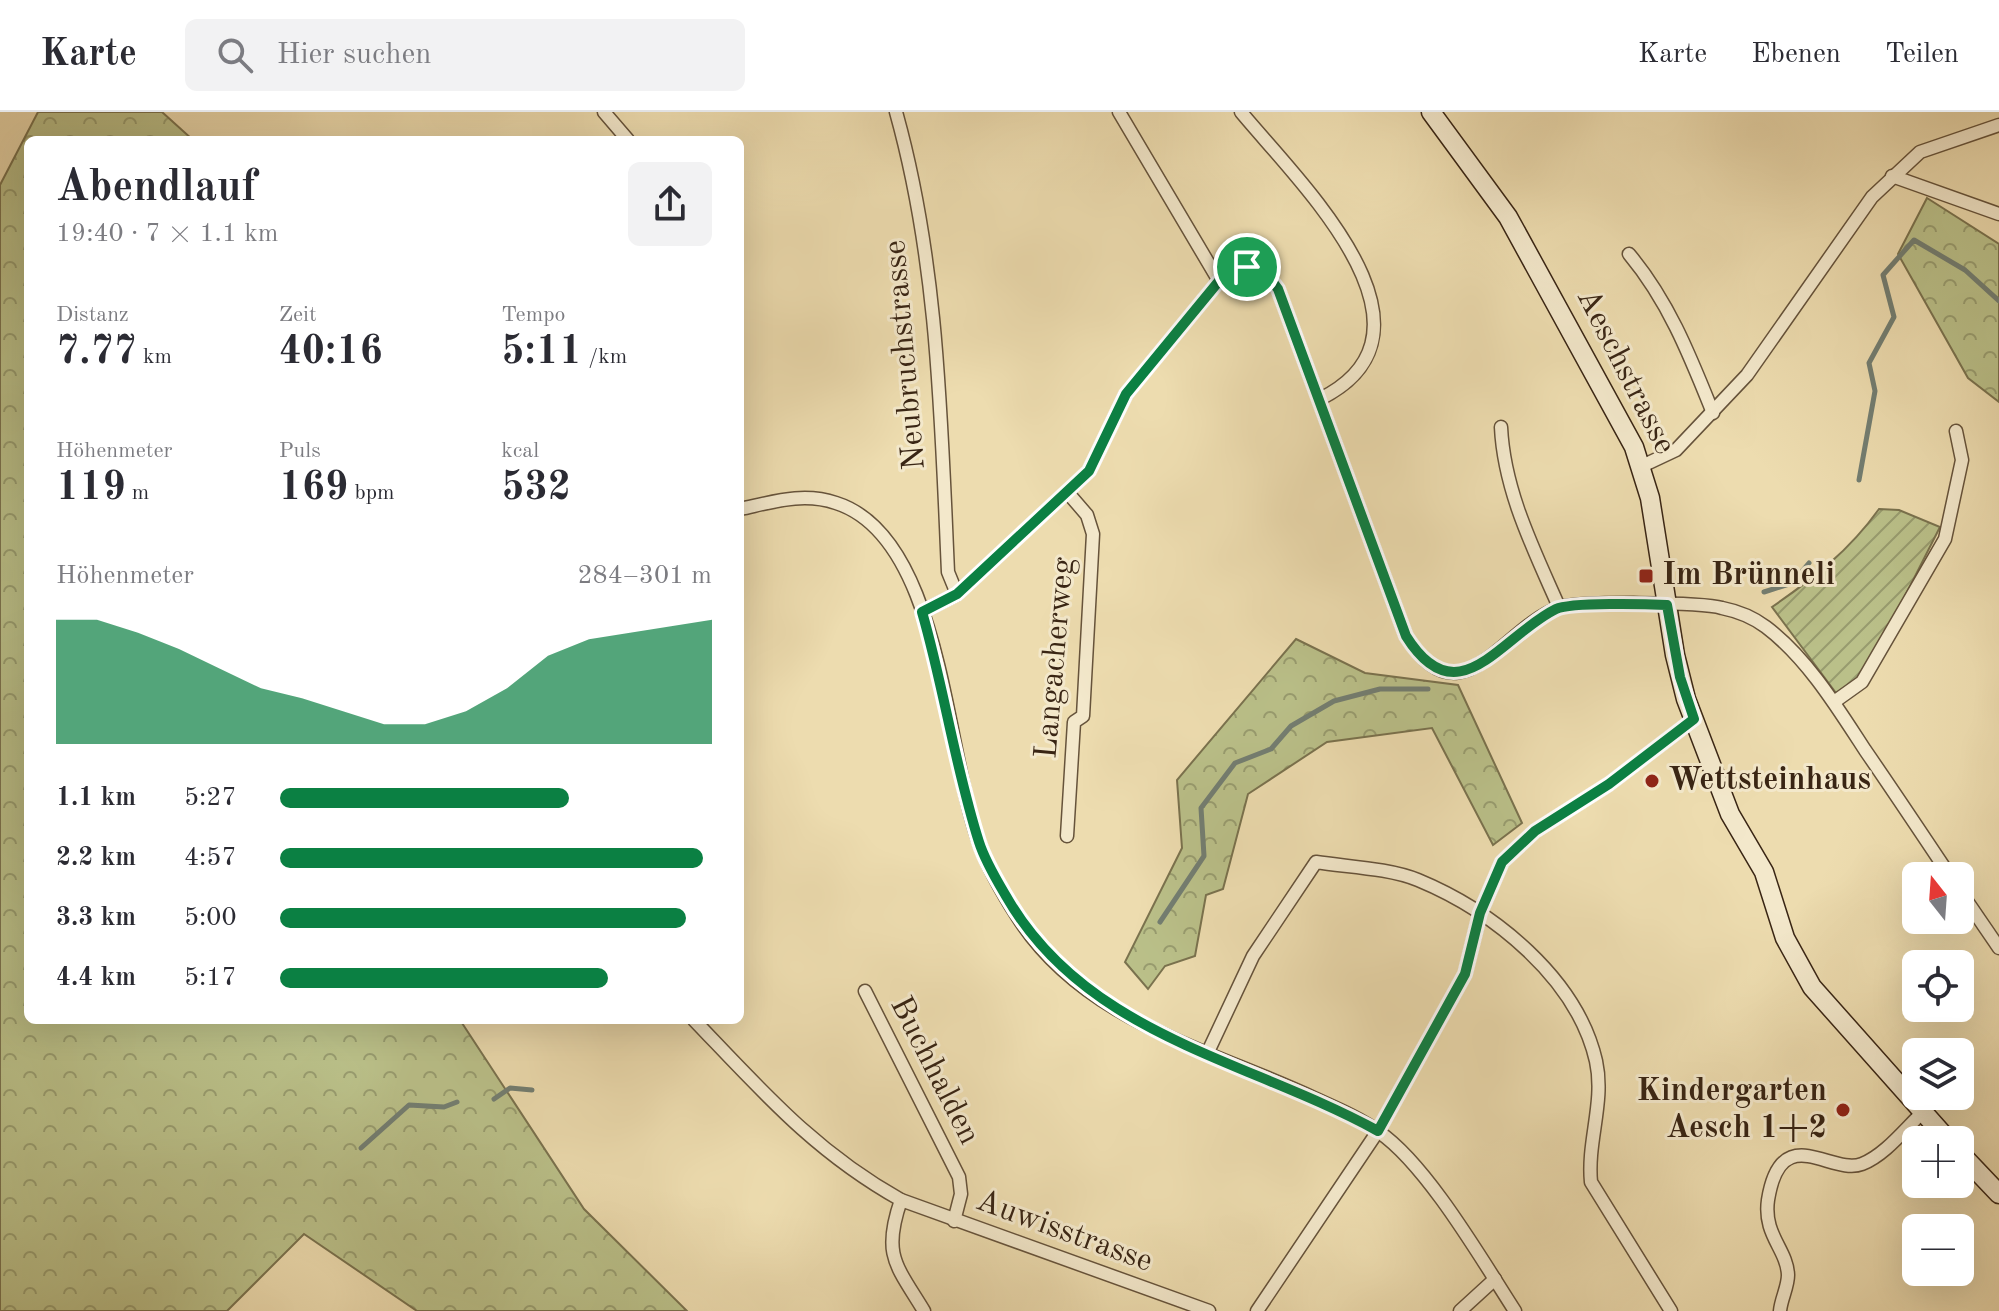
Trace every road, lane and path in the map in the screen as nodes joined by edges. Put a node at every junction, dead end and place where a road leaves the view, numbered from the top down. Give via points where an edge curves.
1 (604, 112) edge
2 (896, 112) edge
3 (1119, 112) edge
4 (1241, 112) edge
5 (1431, 112) edge
6 (1999, 125) edge
7 (625, 136) edge
8 (1892, 176) junction
9 (1999, 214) edge
10 (1629, 254) dead end
11 (1219, 281) junction
12 (1320, 399) junction
13 (1713, 413) junction
14 (1501, 427) dead end
15 (1956, 431) dead end
16 (1642, 466) junction
17 (1068, 493) junction
18 (744, 508) edge
19 (957, 594) junction
20 (1667, 605) junction
21 (1559, 607) junction
22 (922, 612) junction
23 (1834, 702) junction
24 (1694, 719) junction
25 (1067, 836) dead end
26 (1941, 862) edge
27 (1974, 911) edge
28 (1480, 913) junction
29 (1999, 948) edge
30 (865, 991) dead end
31 (698, 1024) edge
32 (1207, 1054) junction
33 (1923, 1112) junction
34 (1936, 1126) edge
35 (1378, 1131) junction
36 (1974, 1168) edge
37 (1999, 1194) edge
38 (901, 1200) junction
39 (954, 1221) junction
40 (1495, 1279) junction
41 (1204, 1310) edge
42 (924, 1311) edge
43 (1257, 1311) edge
44 (1460, 1311) edge
45 (1515, 1311) edge
46 (1671, 1311) edge
47 (1780, 1311) edge

1 - 7 street
2 - 19 street, Neubruchstrasse via 912,169 932,292 948,572
3 - 11 street
4 - 12 street via 1345,237 1364,275 1373,325 1365,357 1344,387
5 - 16 main road, Aeschstrasse via 1529,251
6 - 8 street via 1920,152
8 - 9 street
8 - 13 street via 1747,375
10 - 13 street via 1677,323
11 - 12 street via 1231,270 1247,267 1266,273 1278,289
11 - 17 street via 1126,394 1096,458
12 - 21 street via 1406,636 1421,660 1446,673 1476,668
13 - 16 street via 1676,450
14 - 21 street via 1503,458 1525,527
15 - 23 street via 1962,460 1945,539 1862,682
16 - 20 main road, Aeschstrasse
17 - 19 street
17 - 25 street, Langacherweg via 1087,515 1093,534 1083,716 1074,722
18 - 22 street via 810,497 862,515 897,551
19 - 22 street
20 - 21 street
20 - 23 street via 1719,607 1763,625
20 - 24 main road, Aeschstrasse
22 - 32 street via 979,844 1019,918 1075,980 1114,1009
23 - 26 street
24 - 28 street via 1609,784 1535,831 1502,862
24 - 33 main road, Aeschstrasse via 1718,786 1764,872 1795,959 1812,987
27 - 29 street
28 - 32 street via 1416,879 1316,862 1253,956
28 - 35 street via 1465,974
28 - 46 street via 1524,949 1576,1010 1596,1063 1599,1093 1591,1182
30 - 39 street, Buchhalden via 959,1177
31 - 38 street, Auwisstrasse via 811,1140
32 - 35 street
33 - 34 main road, Aeschstrasse
33 - 47 street via 1860,1165 1844,1166 1807,1154 1780,1167 1768,1201 1769,1232 1788,1276
35 - 40 street via 1408,1155
35 - 43 street
36 - 37 main road
38 - 39 street, Auwisstrasse
38 - 42 street via 890,1232 894,1263
39 - 41 street, Auwisstrasse
40 - 44 street
40 - 45 street

